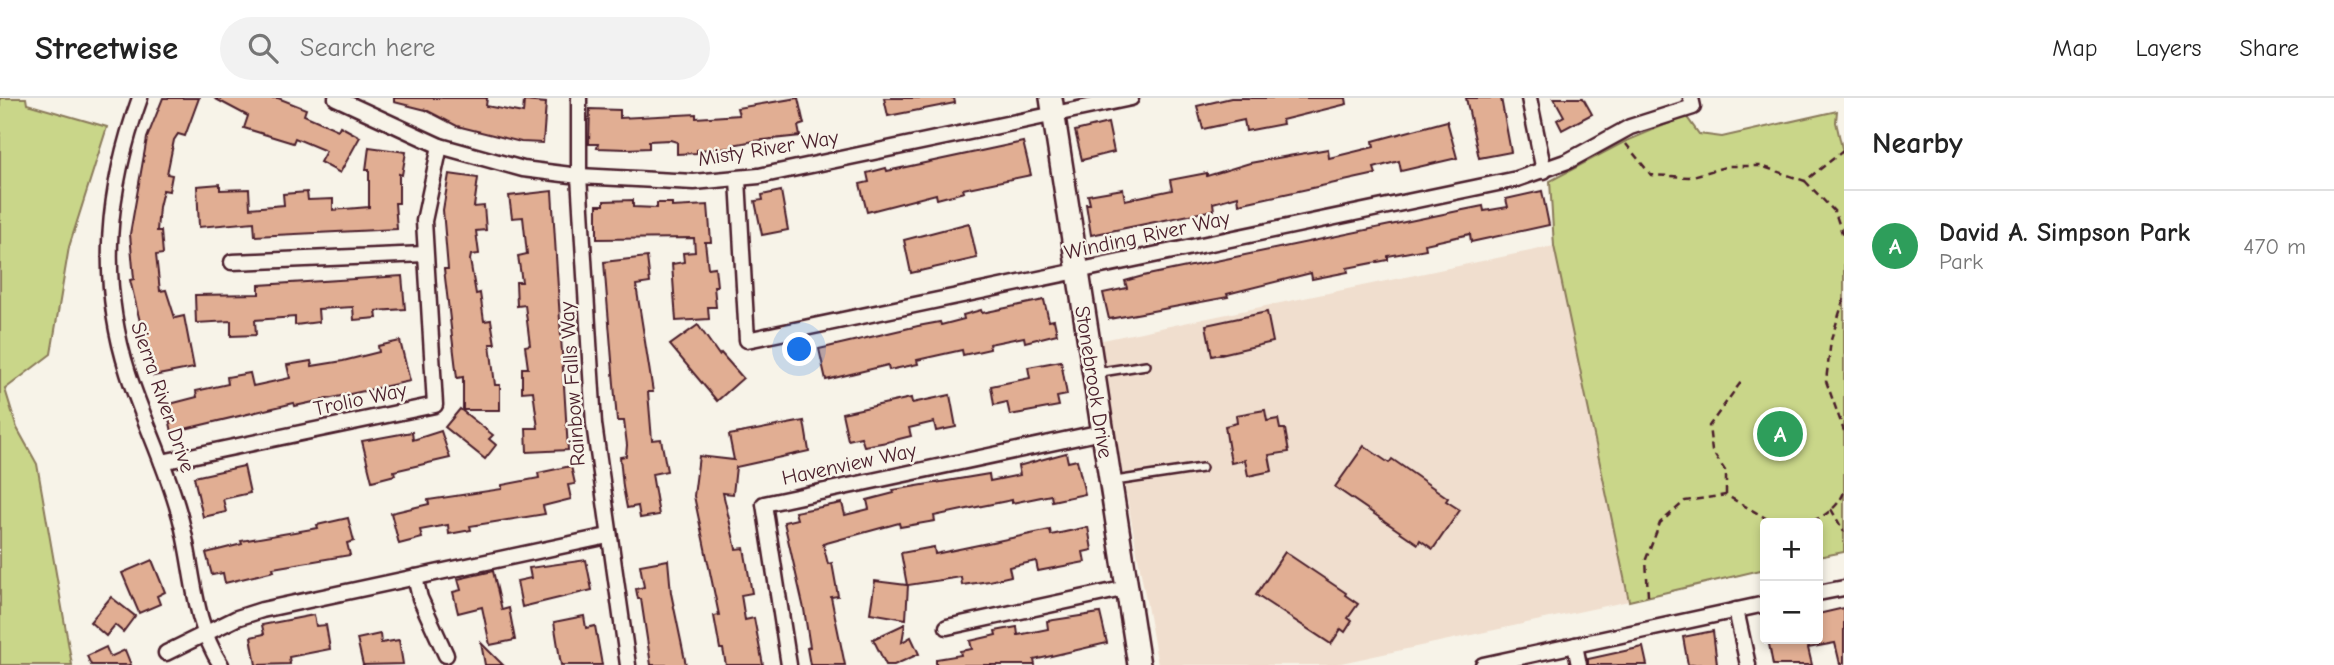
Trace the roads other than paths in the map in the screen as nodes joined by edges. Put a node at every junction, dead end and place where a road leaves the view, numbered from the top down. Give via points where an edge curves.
1 (140, 98) edge
2 (336, 98) edge
3 (579, 98) edge
4 (1131, 98) edge
5 (1529, 98) edge
6 (1691, 98) edge
7 (1051, 106) edge
8 (440, 146) junction
9 (1544, 171) junction
10 (579, 176) junction
11 (738, 179) junction
12 (425, 254) junction
13 (232, 262) dead end
14 (1077, 271) junction
15 (1146, 365) dead end
16 (1093, 374) junction
17 (1102, 432) junction
18 (162, 462) junction
19 (1202, 468) dead end
20 (1110, 482) junction
21 (608, 536) junction
22 (415, 578) junction
23 (1844, 588) edge
24 (1127, 589) junction
25 (1823, 592) edge
26 (1760, 605) edge
27 (1736, 610) junction
28 (947, 627) dead end
29 (205, 633) junction
30 (1575, 645) junction
31 (166, 653) dead end
32 (446, 656) dead end
33 (221, 665) edge
34 (628, 665) edge
35 (789, 665) edge
36 (1139, 665) edge
37 (1483, 665) edge
38 (1579, 665) edge
39 (1748, 665) edge

1 - 18 street, Sierra River Drive via 112,194 109,285 128,375
2 - 8 street, Misty River Way
3 - 10 street, Rainbow Falls Way
4 - 7 street, Misty River Way
5 - 9 street
6 - 9 street, Winding River Way via 1693,107 1622,131
7 - 11 street, Misty River Way
7 - 14 street, Stonebrook Drive
8 - 10 street, Misty River Way via 523,169
8 - 12 street, Trolio Way via 427,197
9 - 14 street, Winding River Way
10 - 11 street, Misty River Way via 694,182
10 - 21 street, Rainbow Falls Way via 594,424
11 - 14 street, Winding River Way via 747,340
12 - 13 street
12 - 18 street, Trolio Way via 435,405
14 - 16 street, Stonebrook Drive
15 - 16 lane
16 - 17 street, Stonebrook Drive
17 - 20 street, Stonebrook Drive
17 - 35 street, Havenview Way via 764,504
18 - 29 street, Sierra River Drive via 183,525 193,595
19 - 20 lane
20 - 24 street, Stonebrook Drive
21 - 22 street
21 - 34 street, Rainbow Falls Way
22 - 29 street via 262,610
22 - 32 street
23 - 25 street
24 - 28 street
24 - 36 street, Stonebrook Drive
26 - 27 street
27 - 30 street
27 - 39 street
29 - 31 street
29 - 33 street, Sierra River Drive
30 - 37 street
30 - 38 street

